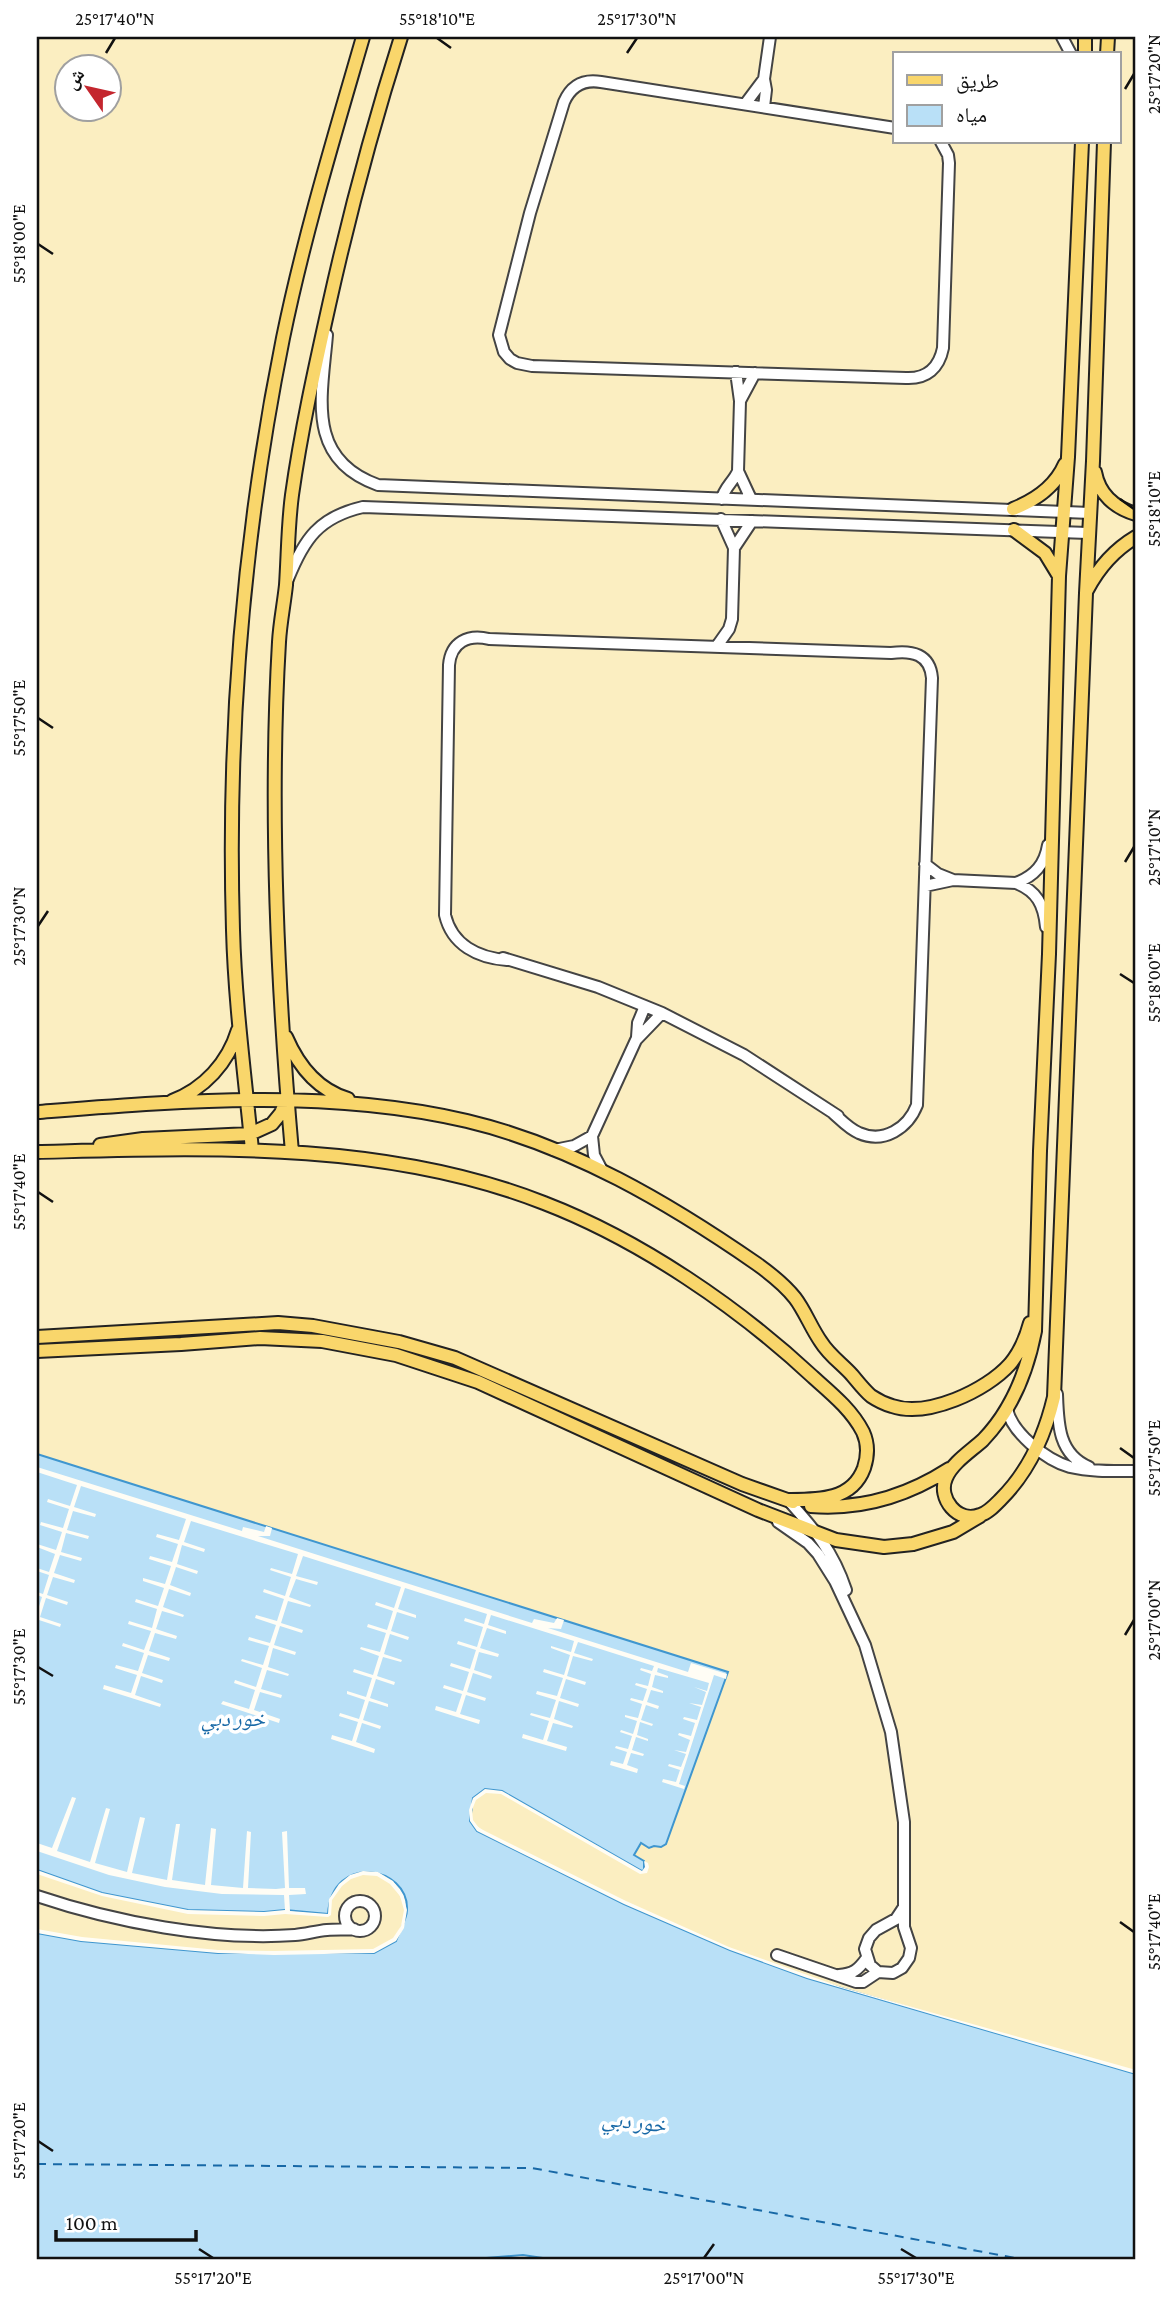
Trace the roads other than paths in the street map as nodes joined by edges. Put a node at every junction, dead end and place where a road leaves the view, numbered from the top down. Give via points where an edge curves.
1 (363, 37) edge
2 (401, 37) edge
3 (770, 37) edge
4 (764, 79) junction
5 (746, 103) junction
6 (764, 107) junction
7 (893, 128) edge
8 (943, 144) edge
9 (1082, 144) edge
10 (1104, 144) edge
11 (329, 306) junction
12 (736, 372) junction
13 (755, 373) junction
14 (740, 401) junction
15 (1068, 457) junction
16 (1093, 461) junction
17 (738, 471) junction
18 (722, 499) junction
19 (751, 499) junction
20 (1013, 509) junction
21 (1064, 512) junction
22 (1090, 513) junction
23 (1136, 513) edge
24 (721, 519) junction
25 (752, 521) junction
26 (1014, 530) junction
27 (1063, 532) junction
28 (1088, 533) junction
29 (1136, 537) edge
30 (734, 548) junction
31 (1059, 576) junction
32 (286, 585) junction
33 (1086, 593) junction
34 (732, 619) junction
35 (717, 646) junction
36 (735, 647) junction
37 (1054, 803) junction
38 (925, 864) junction
39 (953, 880) junction
40 (1016, 883) junction
41 (925, 886) junction
42 (1049, 954) junction
43 (645, 1006) junction
44 (662, 1013) junction
45 (240, 1023) junction
46 (284, 1030) junction
47 (636, 1040) junction
48 (247, 1100) junction
49 (287, 1100) junction
50 (163, 1104) junction
51 (361, 1104) junction
52 (37, 1112) edge
53 (250, 1134) junction
54 (592, 1136) junction
55 (252, 1150) junction
56 (554, 1150) junction
57 (79, 1151) junction
58 (37, 1152) edge
59 (292, 1152) junction
60 (603, 1172) junction
61 (1036, 1303) junction
62 (37, 1337) edge
63 (37, 1351) edge
64 (1056, 1377) junction
65 (1007, 1409) junction
66 (1037, 1448) junction
67 (953, 1467) junction
68 (1094, 1470) junction
69 (1136, 1471) edge
70 (788, 1500) junction
71 (758, 1510) junction
72 (982, 1515) junction
73 (820, 1535) junction
74 (853, 1617) junction
75 (37, 1896) edge
76 (904, 1907) junction
77 (346, 1914) junction
78 (354, 1929) junction
79 (328, 1930) junction
80 (777, 1955) dead end
81 (866, 1959) junction
82 (878, 1972) junction
83 (836, 1975) junction

1 - 45 main road via 295,284 255,513 233,780 233,930
2 - 11 main road
3 - 4 street
4 - 5 street
4 - 6 street
5 - 6 street
5 - 12 street via 592,80 574,87 564,102 544,164 499,335 504,352 524,365
6 - 7 street
8 - 13 street via 948,155 943,348 936,366 914,379
9 - 15 main road
10 - 16 main road
11 - 18 street via 321,402 324,434 339,462 363,480 393,488
11 - 32 main road via 297,462
12 - 13 street
12 - 14 street
13 - 14 street
14 - 17 street
15 - 20 main road via 1047,490
15 - 21 main road
16 - 22 main road
16 - 23 main road via 1102,490 1112,502
17 - 18 street
17 - 19 street
18 - 19 street
19 - 20 street
20 - 21 street
21 - 22 street
21 - 27 main road
22 - 28 main road
24 - 25 street
24 - 30 street
24 - 32 street via 363,507 336,516 313,532
25 - 26 street
25 - 30 street
26 - 27 street
26 - 31 main road via 1045,553
27 - 28 street
27 - 31 main road
28 - 33 main road
29 - 33 main road via 1102,565
30 - 34 street
31 - 37 main road
32 - 46 main road via 275,744 276,902
33 - 64 main road
34 - 35 street
34 - 36 street
35 - 36 street
35 - 43 street via 475,636 460,642 451,655 445,898 453,924 479,950
36 - 38 street via 891,653 922,665 930,690
37 - 40 street via 1045,859 1033,874
37 - 42 main road
38 - 39 street
38 - 41 street
39 - 40 street
39 - 41 street
40 - 42 street via 1032,891 1042,906
41 - 44 street via 917,1105 909,1121 894,1133 866,1136 849,1128 744,1055
42 - 61 main road
43 - 44 street
43 - 47 street
44 - 47 street
45 - 48 main road
45 - 50 main road via 230,1051 213,1075 190,1093
46 - 49 main road
46 - 51 main road via 293,1054 316,1081
47 - 54 street
48 - 49 main road
48 - 50 main road
48 - 53 main road
49 - 51 main road
49 - 53 main road via 272,1124
49 - 59 main road
50 - 52 main road
51 - 56 main road via 470,1122
53 - 55 main road
53 - 57 main road via 135,1140
54 - 56 street
54 - 60 street via 594,1155
55 - 57 main road
55 - 59 main road
56 - 60 main road
57 - 58 main road
59 - 70 main road via 460,1177 544,1203 623,1241 733,1311 849,1412 867,1446 862,1472 845,1492 819,1500
60 - 61 main road via 681,1214 780,1281 823,1346 870,1395 891,1406 913,1410 938,1405 995,1377 1021,1347
61 - 65 main road via 1031,1354
62 - 70 main road via 278,1323 399,1342 483,1369
63 - 71 main road via 276,1337 396,1355 487,1385
64 - 66 main road
64 - 68 street via 1059,1434 1072,1456
65 - 66 street via 1018,1431
65 - 67 main road via 986,1437
66 - 68 street via 1070,1467
66 - 72 main road via 1011,1489
67 - 70 main road via 913,1489 873,1503 830,1507
67 - 72 main road via 944,1484 947,1503 962,1515
68 - 69 street
70 - 73 street
71 - 73 main road
71 - 74 street via 796,1533 818,1554
72 - 73 main road via 940,1537 899,1546 852,1544
73 - 74 street via 837,1564
74 - 76 street via 881,1692 897,1761 905,1832
75 - 79 street via 75,1909 214,1933 294,1935
76 - 81 street via 896,1919 869,1938
76 - 82 street via 909,1958 893,1973
77 - 78 street
77 - 78 street via 356,1902 373,1908 371,1926 363,1931
77 - 79 street
78 - 79 street
80 - 83 street
81 - 82 street
81 - 83 street via 858,1970
82 - 83 street via 863,1982

